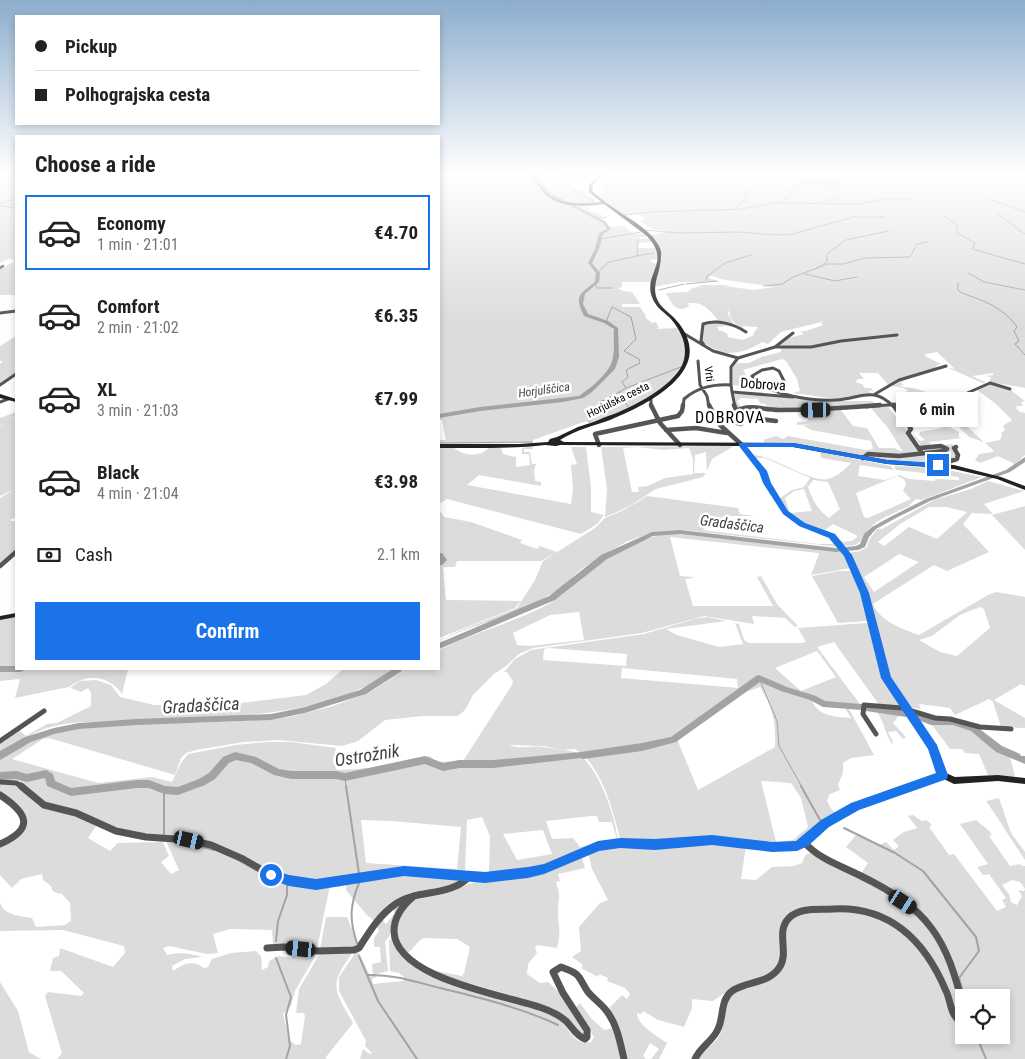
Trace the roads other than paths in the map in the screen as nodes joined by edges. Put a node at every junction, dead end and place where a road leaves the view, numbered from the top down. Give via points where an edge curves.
1 (633, 223) edge
2 (15, 311) edge
3 (0, 313) edge
4 (682, 332) junction
5 (746, 332) dead end
6 (793, 333) dead end
7 (897, 335) dead end
8 (704, 345) junction
9 (775, 346) junction
10 (738, 358) junction
11 (698, 361) dead end
12 (946, 366) dead end
13 (15, 375) edge
14 (754, 379) junction
15 (0, 384) edge
16 (731, 385) junction
17 (702, 388) junction
18 (1010, 389) dead end
19 (732, 392) junction
20 (875, 394) junction
21 (0, 396) edge
22 (799, 396) junction
23 (651, 397) junction
24 (8, 399) junction
25 (15, 401) edge
26 (0, 402) edge
27 (890, 403) junction
28 (737, 411) junction
29 (716, 417) junction
30 (776, 421) dead end
31 (658, 422) junction
32 (666, 430) junction
33 (730, 433) junction
34 (559, 442) junction
35 (599, 445) junction
36 (680, 445) junction
37 (742, 445) junction
38 (440, 446) edge
39 (956, 447) dead end
40 (921, 450) junction
41 (863, 458) junction
42 (938, 465) junction
43 (1025, 488) edge
44 (15, 553) edge
45 (15, 558) edge
46 (8, 559) junction
47 (0, 566) edge
48 (15, 615) edge
49 (0, 618) edge
50 (44, 711) dead end
51 (908, 713) junction
52 (1011, 729) dead end
53 (876, 734) dead end
54 (0, 741) edge
55 (943, 775) junction
56 (1025, 781) edge
57 (0, 782) edge
58 (0, 795) edge
59 (804, 842) junction
60 (0, 844) edge
61 (469, 877) junction
62 (414, 896) junction
63 (267, 948) dead end
64 (957, 989) edge
65 (955, 1018) edge
66 (624, 1059) edge
67 (694, 1059) edge

1 - 4 street, Horjulska cesta via 658,246 660,259 652,287 654,297
2 - 3 street
4 - 8 street
4 - 23 street, Horjulska cesta via 688,349 685,366
5 - 8 street via 708,321 703,324 701,341
6 - 9 street
7 - 9 street via 811,347
8 - 10 street
9 - 10 street
10 - 16 street, Dobrova via 731,367
11 - 17 street, Vrti
12 - 20 street via 902,380
13 - 15 street
14 - 14 street via 779,384 785,383 773,368 753,373
14 - 22 street via 763,386
16 - 17 street
16 - 19 street, Dobrova
17 - 29 street
17 - 31 street via 684,399 678,416
18 - 27 street via 987,383 949,398
19 - 22 street, Dobrova
19 - 28 street
20 - 22 street via 835,400
20 - 27 street
21 - 24 street
23 - 31 street via 652,412
23 - 34 street, Horjulska cesta
24 - 25 street
24 - 26 street
27 - 28 street via 833,409 768,410 748,406
27 - 40 street via 911,428 908,433
28 - 29 street via 740,425
28 - 30 street via 750,418
29 - 33 street
31 - 32 street
31 - 35 street via 595,434
32 - 33 street via 696,428
32 - 36 street
33 - 37 street
34 - 35 street
34 - 38 street via 554,445
35 - 36 street
36 - 37 street
37 - 41 street via 793,445
37 - 51 street via 763,471 767,483 790,516 802,525 832,536 848,555 865,593 886,678
39 - 42 street via 957,460
40 - 40 street via 944,451 947,449 941,446
40 - 41 street via 899,456 868,454
41 - 42 street
42 - 43 street via 981,473
44 - 46 street
45 - 46 street
46 - 47 street
48 - 49 street
50 - 54 street
51 - 52 street via 980,727
51 - 53 street via 864,705 863,714
51 - 55 street via 933,748
55 - 56 street via 954,780 998,778
55 - 59 street via 855,807 825,824
57 - 61 street via 16,783 44,805 76,813 116,831 212,845 289,881 316,885 404,871
58 - 60 street via 20,814 25,824 16,837
59 - 61 street via 787,847 712,840 655,845 620,843 598,846 528,873
59 - 64 street via 819,857 862,877 917,911 947,953
61 - 62 street via 463,884
62 - 63 street via 388,910 359,948 354,950
62 - 66 street via 400,911 394,930 398,949 414,963 447,979 552,1012 568,1023 578,1037 585,1039 587,1030 553,972 561,967 572,970 606,1010 619,1035
65 - 67 street via 932,960 906,932 889,921 854,908 804,910 786,920 784,956 778,972 727,994 722,1002 720,1026 715,1036

